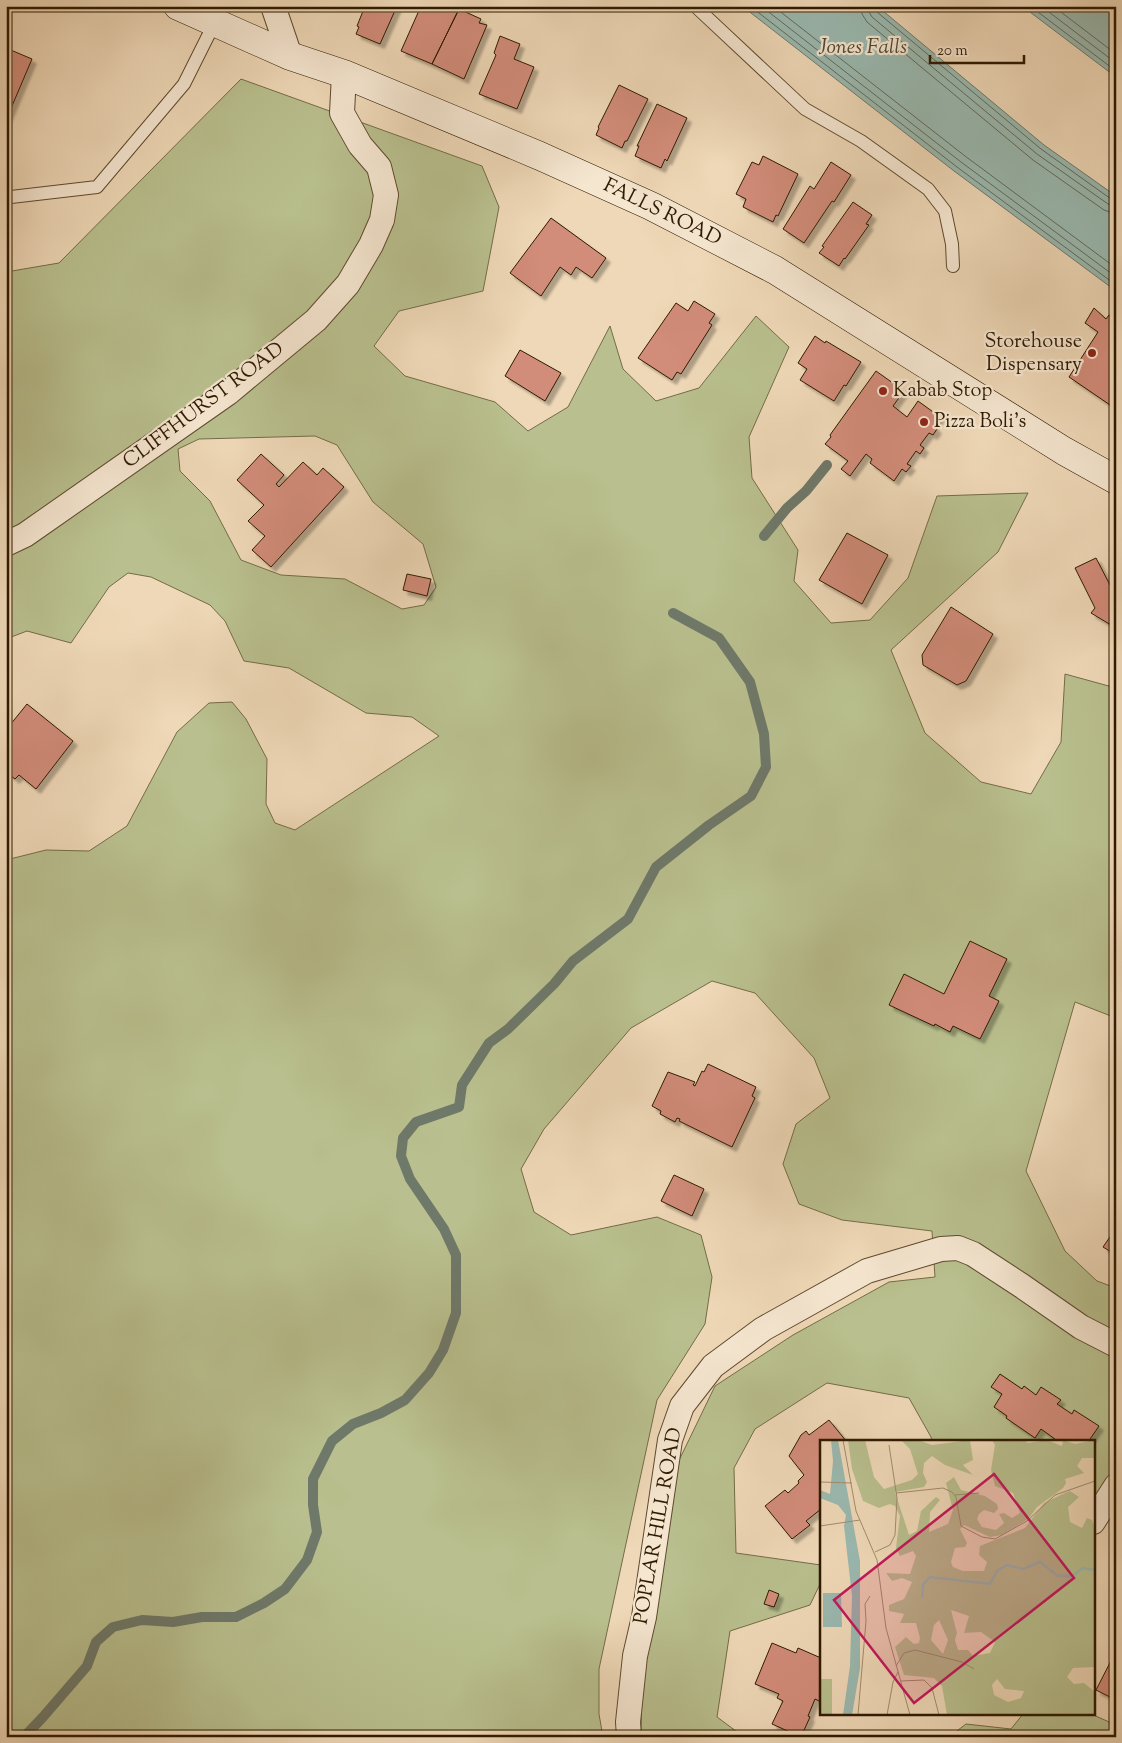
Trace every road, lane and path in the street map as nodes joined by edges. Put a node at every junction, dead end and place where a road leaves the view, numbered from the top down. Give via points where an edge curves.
1 (178, 6) edge
2 (273, 6) edge
3 (695, 6) edge
4 (214, 22) junction
5 (290, 56) junction
6 (344, 74) junction
7 (6, 195) edge
8 (953, 266) dead end
9 (1116, 480) edge
10 (6, 544) edge
11 (1116, 1345) edge
12 (1116, 1486) edge
13 (1094, 1520) edge
14 (629, 1737) edge

1 - 4 main road, FALLS ROAD
2 - 5 street
3 - 8 lane via 805,109 861,141 928,189 945,211
4 - 5 main road, FALLS ROAD
4 - 7 lane via 184,84 97,187
5 - 6 main road, FALLS ROAD
6 - 9 main road, FALLS ROAD via 651,206 775,270 1057,447
6 - 10 street, CLIFFHURST ROAD via 342,112 360,145 379,168 386,195 382,220 348,284 316,320 228,393 25,535
11 - 14 street, POPLAR HILL ROAD via 1080,1327 973,1254 958,1248 942,1249 867,1272 763,1329 713,1366 682,1406 670,1440 644,1617 635,1656
12 - 13 street

